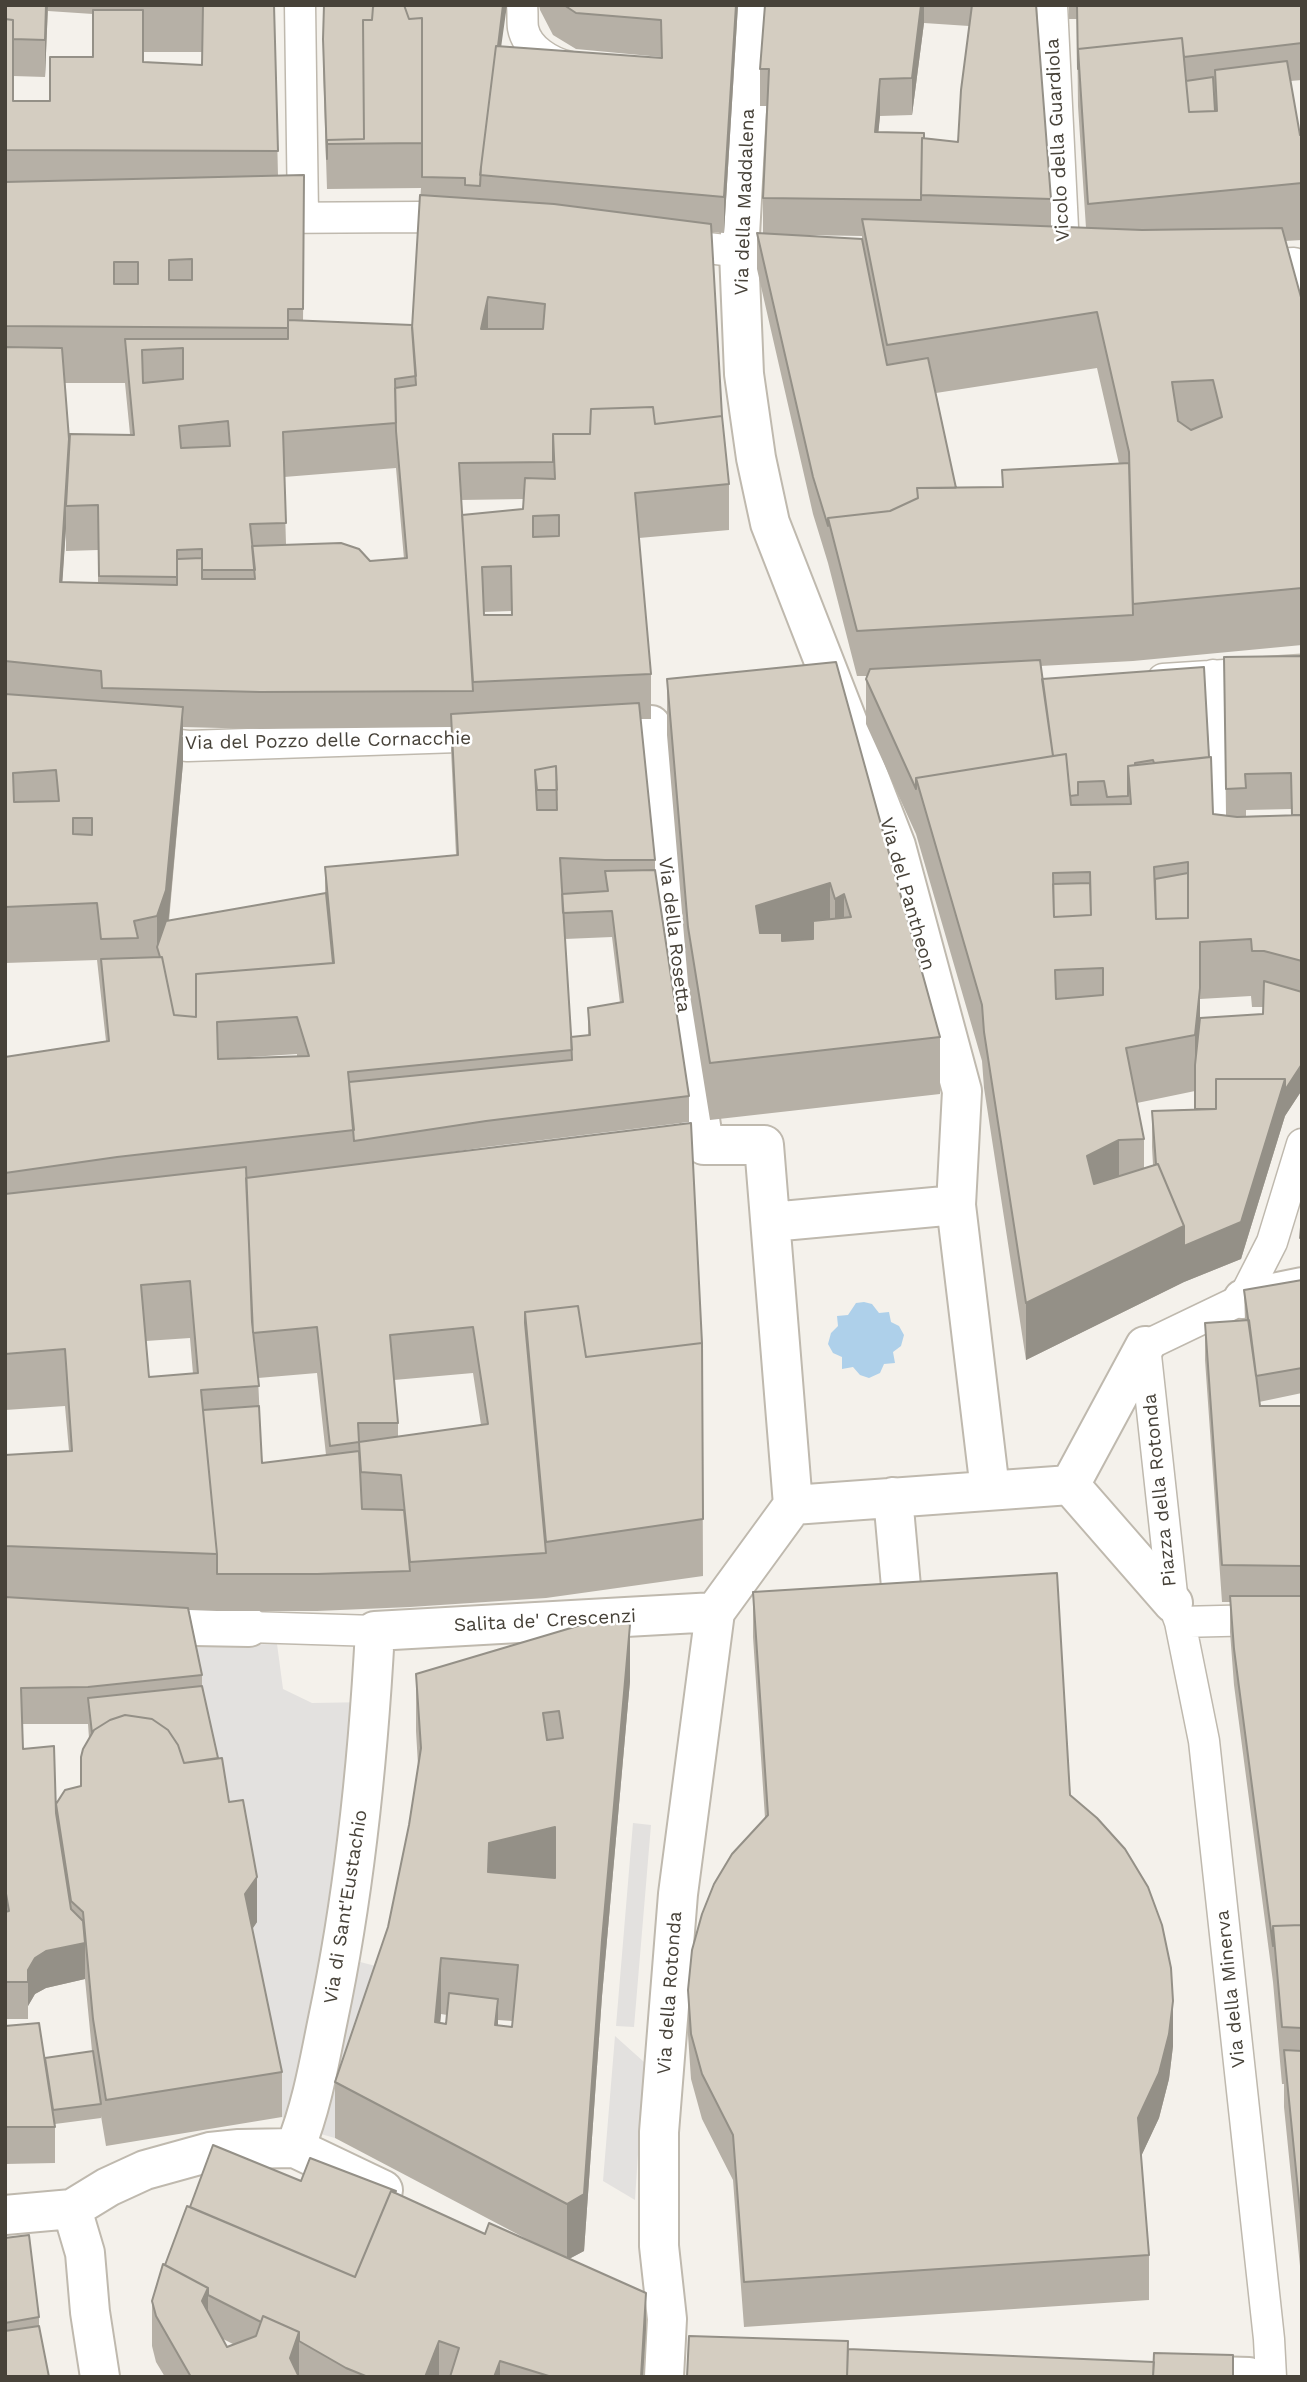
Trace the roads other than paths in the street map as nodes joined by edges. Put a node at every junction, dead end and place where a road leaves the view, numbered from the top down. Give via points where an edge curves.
1 (300, 5) edge
2 (522, 5) edge
3 (753, 5) edge
4 (1052, 5) edge
5 (600, 72) edge
6 (238, 218) edge
7 (303, 218) junction
8 (488, 223) edge
9 (647, 240) edge
10 (739, 253) junction
11 (793, 256) edge
12 (1227, 267) edge
13 (1065, 274) edge
14 (1302, 291) edge
15 (1302, 670) edge
16 (1213, 676) junction
17 (1130, 681) edge
18 (841, 705) joint
19 (651, 725) dead end
20 (517, 734) edge
21 (123, 739) edge
22 (1246, 856) edge
23 (1302, 1144) edge
24 (956, 1205) junction
25 (771, 1222) junction
26 (1302, 1287) edge
27 (1243, 1299) junction
28 (1145, 1346) junction
29 (1070, 1485) junction
30 (990, 1490) junction
31 (893, 1497) junction
32 (793, 1505) junction
33 (715, 1612) junction
34 (1177, 1613) junction
35 (1302, 1619) edge
36 (904, 1620) edge
37 (102, 1624) edge
38 (249, 1628) joint
39 (374, 1631) junction
40 (309, 2155) junction
41 (409, 2202) edge
42 (72, 2209) junction
43 (5, 2215) edge
44 (630, 2302) edge
45 (667, 2319) junction
46 (698, 2350) edge
47 (1153, 2374) edge
48 (100, 2377) edge
49 (664, 2377) edge
50 (1249, 2377) edge
51 (1271, 2377) edge

1 - 7 lane
2 - 5 lane via 524,32 539,53 562,65
3 - 10 street, Via della Maddalena
4 - 13 lane, Vicolo della Guardiola
6 - 7 lane
7 - 8 lane via 421,217
9 - 10 lane
10 - 11 lane
10 - 18 street, Via della Maddalena via 744,374 770,523
12 - 14 lane via 1294,263
15 - 16 lane
16 - 17 lane
16 - 22 lane via 1220,856
18 - 24 street, Via del Pantheon via 896,846 962,1091
19 - 25 street, Via della Rosetta via 692,1145 764,1145
20 - 21 lane, Via del Pozzo delle Cornacchie via 188,746
23 - 27 lane via 1272,1242
24 - 25 street
24 - 30 street
25 - 32 street
26 - 27 street
27 - 28 lane
28 - 29 street, Piazza della Rotonda
28 - 34 lane, Piazza della Rotonda
29 - 30 street
29 - 34 street, Piazza della Rotonda
30 - 31 street
31 - 32 street
31 - 36 street
32 - 33 street
33 - 39 street, Salita de' Crescenzi
33 - 45 street, Via della Rotonda via 680,1881 659,2132 659,2246
34 - 35 lane
34 - 51 lane, Via della Minerva via 1204,1741
37 - 38 street
38 - 39 lane
39 - 40 street, Via di Sant'Eustachio via 369,1740 352,1888 310,2109
40 - 41 street
40 - 42 street via 210,2152 145,2169
42 - 43 street
42 - 48 street via 85,2253
44 - 45 street
45 - 46 street via 680,2327
45 - 49 street, Via della Rotonda
47 - 50 street

